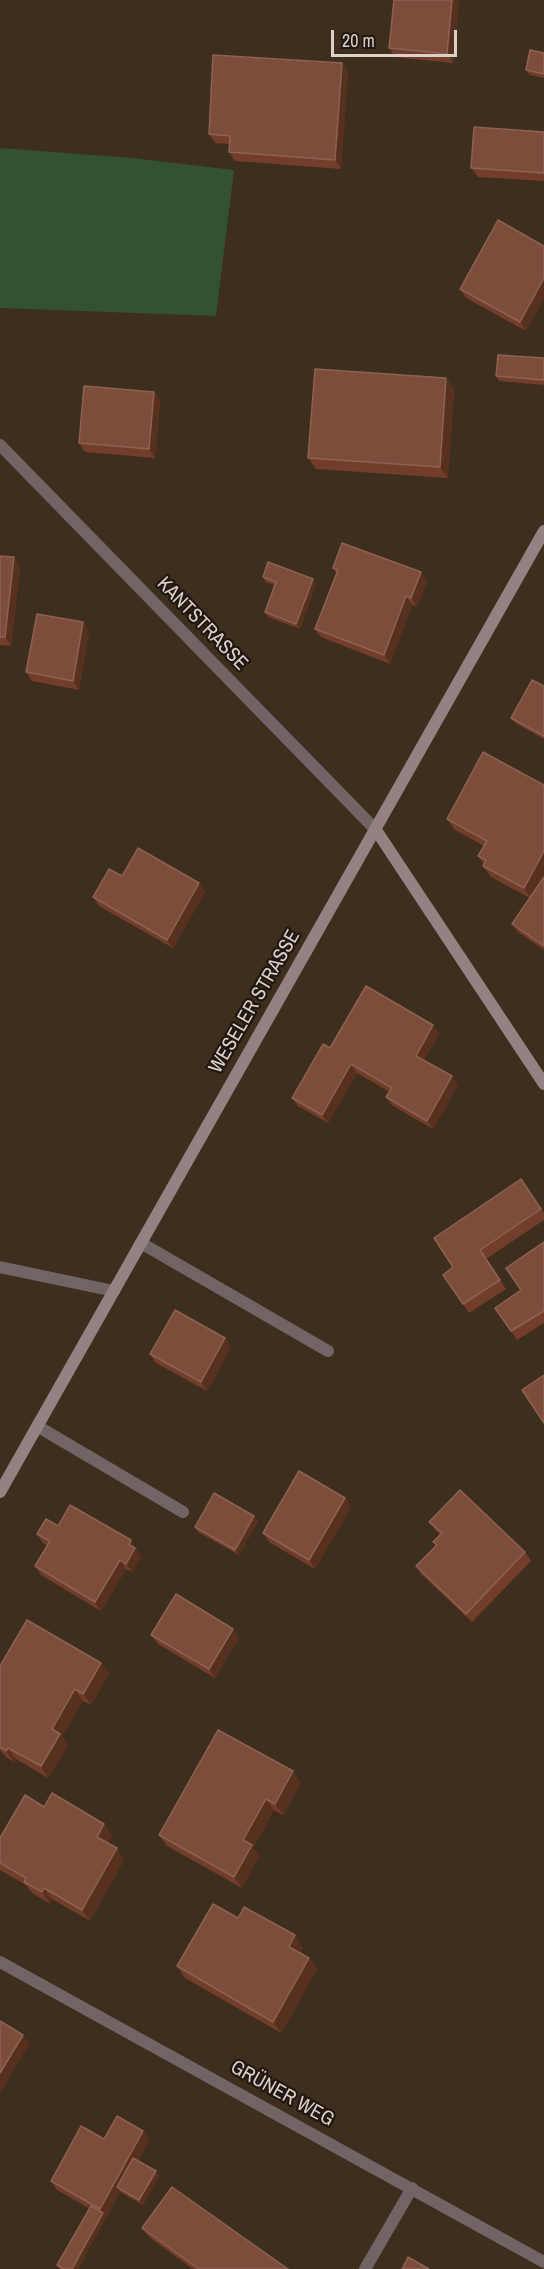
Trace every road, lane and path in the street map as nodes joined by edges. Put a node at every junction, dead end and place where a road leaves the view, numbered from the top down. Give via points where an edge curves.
1 (0, 445) edge
2 (544, 531) edge
3 (376, 830) junction
4 (544, 1083) edge
5 (141, 1243) junction
6 (0, 1267) edge
7 (114, 1291) junction
8 (328, 1351) dead end
9 (37, 1426) junction
10 (0, 1492) edge
11 (183, 1512) dead end
12 (0, 1962) edge
13 (412, 2188) junction
14 (544, 2262) edge
15 (365, 2269) edge

1 - 3 street, KANTSTRASSE
2 - 3 street, WESELER STRASSE
3 - 4 street
3 - 5 street, WESELER STRASSE
5 - 7 street, WESELER STRASSE
5 - 8 street
6 - 7 street
7 - 9 street, WESELER STRASSE
9 - 10 street, WESELER STRASSE
9 - 11 street
12 - 13 street, GRÜNER WEG
13 - 14 street, GRÜNER WEG
13 - 15 street

